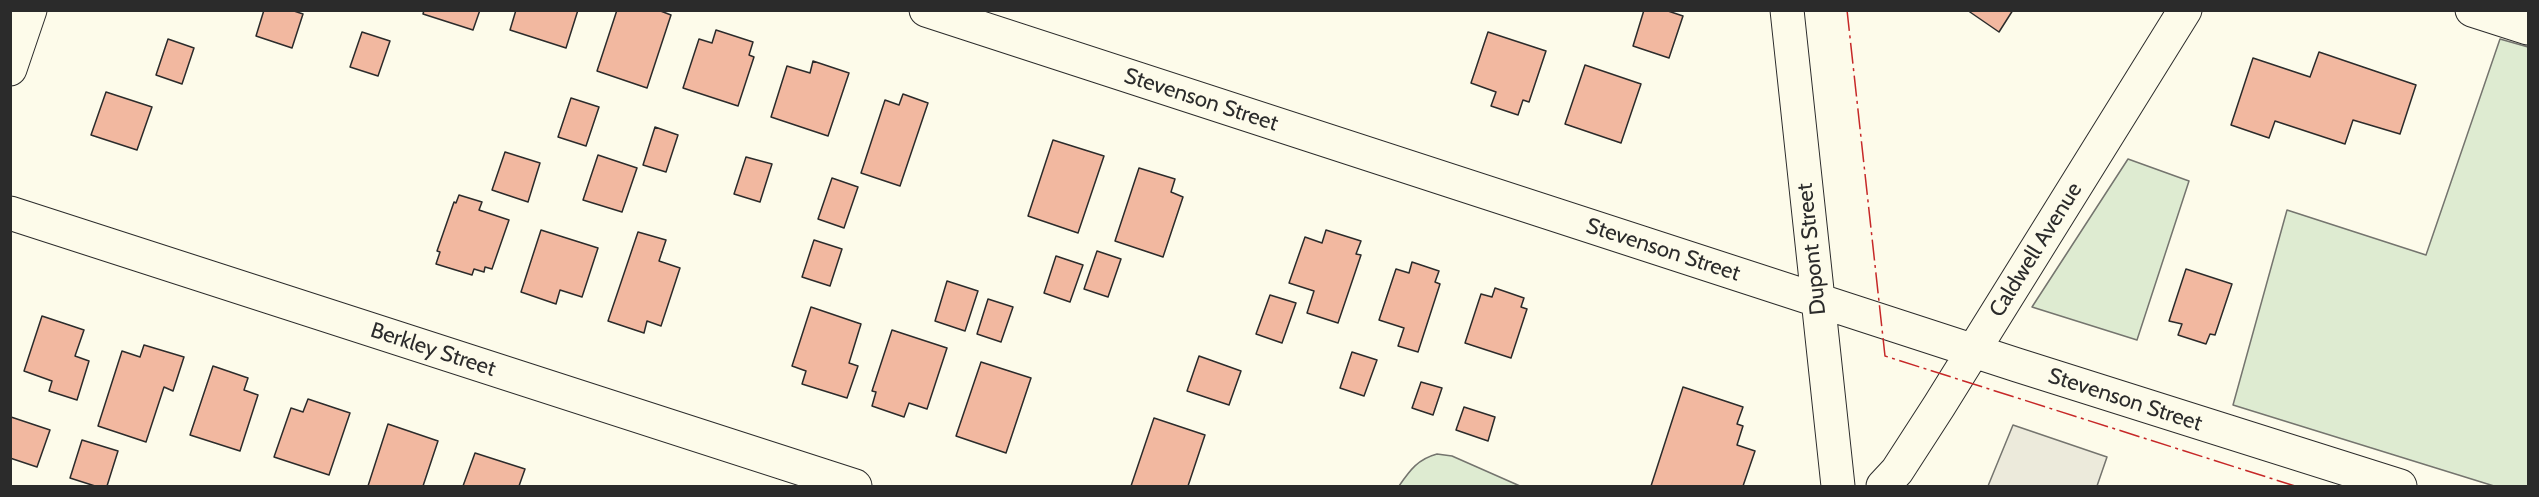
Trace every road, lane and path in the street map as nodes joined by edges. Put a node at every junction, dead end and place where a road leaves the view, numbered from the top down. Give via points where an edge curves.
1 (30, 10) edge
2 (926, 10) edge
3 (1787, 10) edge
4 (2185, 10) edge
5 (2472, 10) edge
6 (2529, 28) edge
7 (10, 69) edge
8 (10, 213) edge
9 (1817, 300) junction
10 (1973, 351) junction
11 (855, 486) edge
12 (1838, 486) edge
13 (1883, 486) edge
14 (2400, 486) edge

1 - 7 street
2 - 9 street, Stevenson Street
3 - 9 street, Dupont Street
4 - 10 street, Caldwell Avenue
5 - 6 street
8 - 11 street, Berkley Street
9 - 10 street, Stevenson Street
9 - 12 street, Dupont Street
10 - 13 street, Caldwell Avenue via 1897,471
10 - 14 street, Stevenson Street

